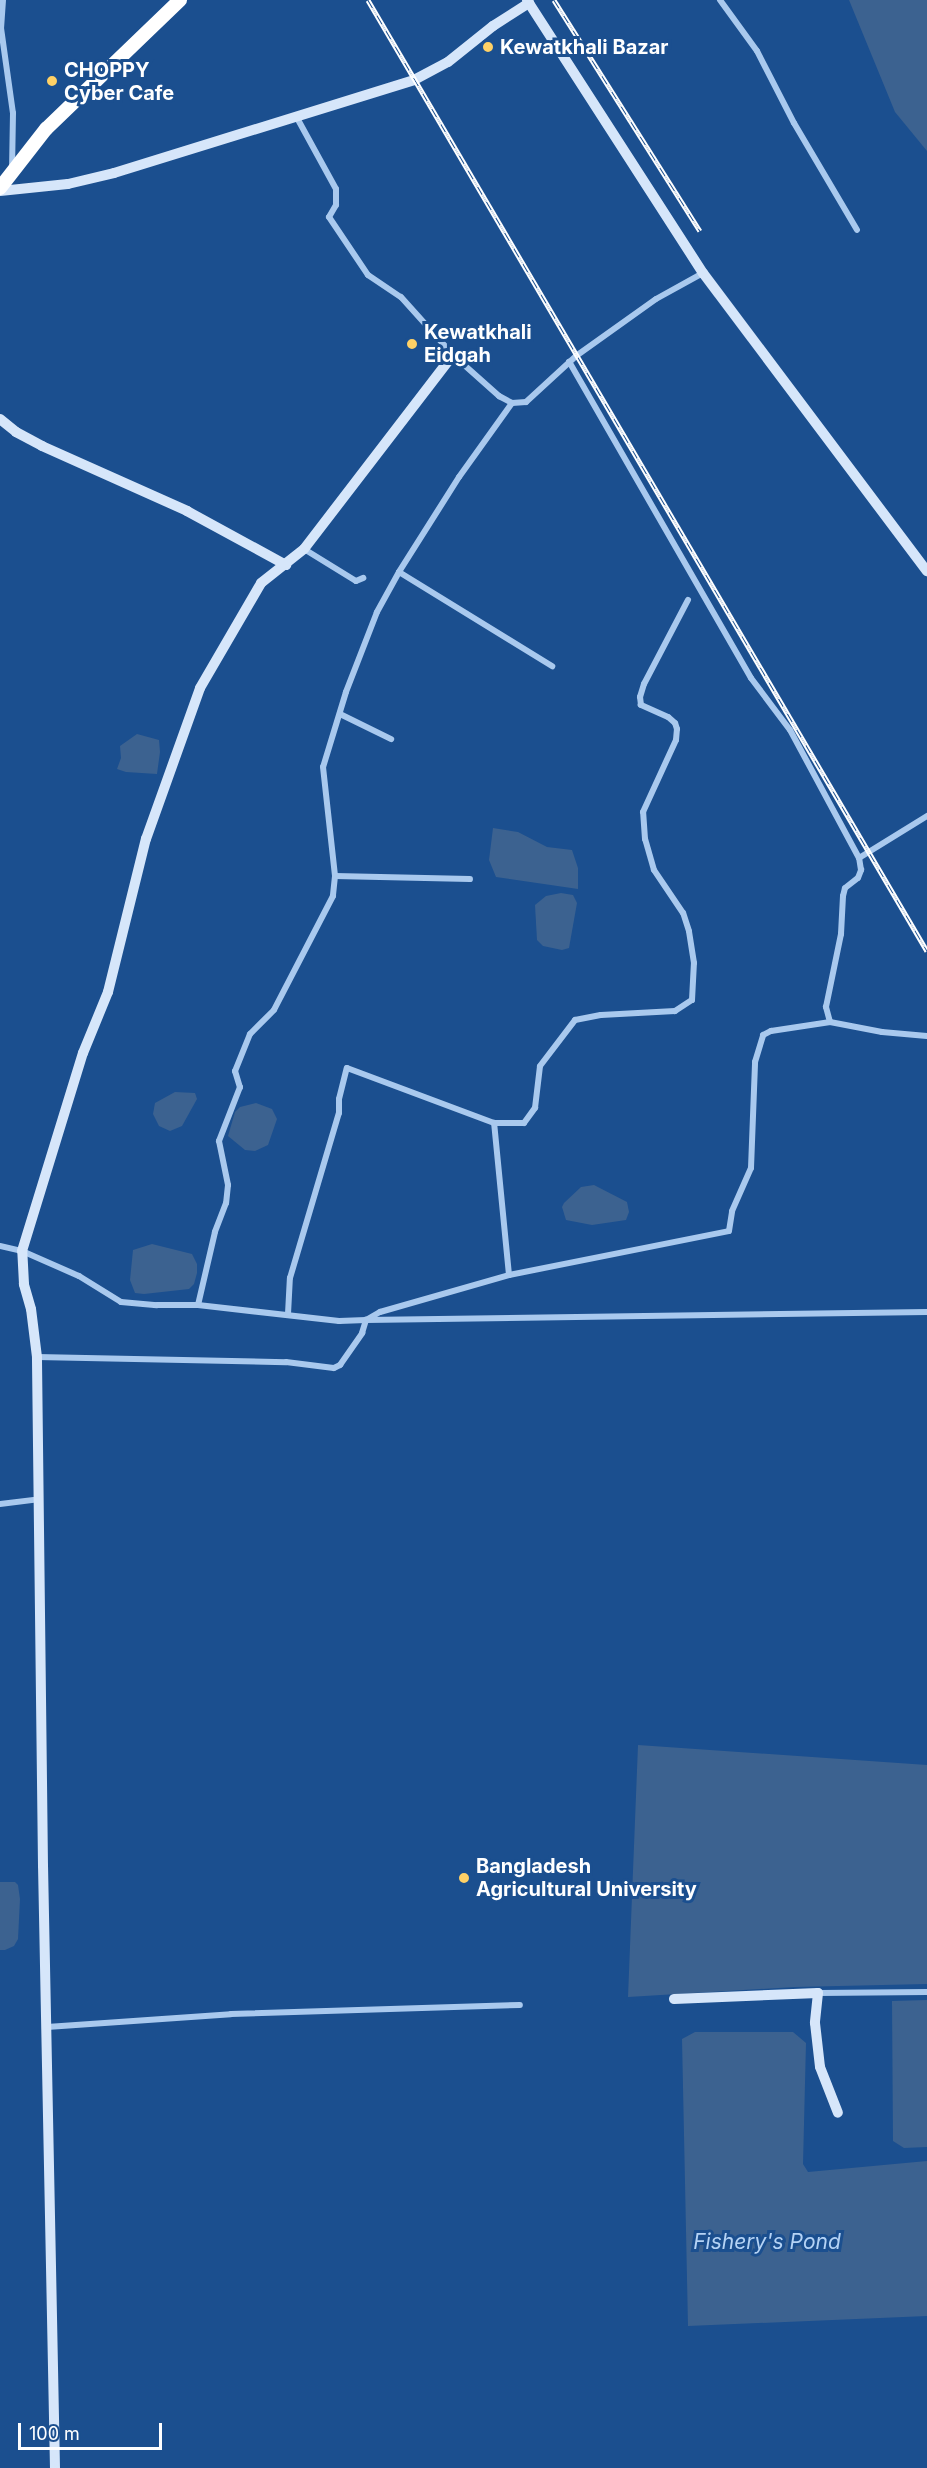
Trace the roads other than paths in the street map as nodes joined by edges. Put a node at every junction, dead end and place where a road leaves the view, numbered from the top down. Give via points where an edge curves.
1 (3, 0) edge
2 (180, 0) edge
3 (720, 0) edge
4 (528, 2) edge
5 (296, 115) junction
6 (12, 172) junction
7 (0, 189) edge
8 (857, 230) dead end
9 (703, 273) junction
10 (453, 355) junction
11 (568, 362) junction
12 (512, 403) junction
13 (0, 419) edge
14 (304, 549) junction
15 (286, 565) junction
16 (927, 571) edge
17 (399, 572) junction
18 (363, 578) dead end
19 (688, 600) dead end
20 (552, 666) dead end
21 (340, 714) junction
22 (391, 739) dead end
23 (927, 816) edge
24 (859, 858) junction
25 (335, 876) junction
26 (470, 879) dead end
27 (830, 1022) junction
28 (927, 1036) edge
29 (494, 1123) junction
30 (0, 1246) edge
31 (22, 1251) junction
32 (509, 1275) junction
33 (198, 1305) junction
34 (927, 1312) edge
35 (288, 1314) junction
36 (366, 1320) junction
37 (37, 1358) junction
38 (38, 1499) junction
39 (0, 1504) edge
40 (927, 1992) edge
41 (818, 1994) junction
42 (674, 1999) dead end
43 (520, 2005) dead end
44 (47, 2026) junction
45 (838, 2113) dead end
46 (55, 2468) edge

1 - 6 street via 1,28 13,113
2 - 6 highway via 46,129
3 - 8 street via 757,51
4 - 5 street via 448,62 414,80
4 - 9 street
5 - 7 street via 114,173 68,184
5 - 10 street via 336,189 336,205 329,217 368,275 401,297
6 - 7 highway
9 - 11 street via 656,299
9 - 16 street
10 - 12 street
10 - 14 street
11 - 12 street via 526,402
11 - 24 street via 752,678 790,730
12 - 17 street
13 - 15 street via 42,446 188,511
14 - 15 street
14 - 18 street via 356,581
15 - 31 street via 261,583 217,654 196,698 146,839 108,992 83,1053
17 - 20 street
17 - 21 street via 377,612
19 - 29 street via 640,697 641,705 668,717 677,729 676,740 643,812 645,839 654,870 683,913 689,931 694,963 692,1000 675,1011 574,1020 540,1066 535,1108 524,1123
21 - 22 street
21 - 25 street via 323,767
23 - 24 street
24 - 27 street via 858,878 845,888 843,896 841,934 826,1007
25 - 26 street
25 - 33 street via 333,896 274,1010 250,1034 235,1071 240,1087 219,1141 228,1185 226,1203 214,1232
27 - 28 street
27 - 32 street via 763,1035 755,1062 751,1168 732,1211 729,1231
29 - 32 street
29 - 35 street via 347,1068 339,1113 290,1278
30 - 31 street
31 - 33 street via 79,1276 121,1302
31 - 37 street
32 - 36 street via 380,1312
33 - 35 street
34 - 36 street
35 - 36 street via 339,1321
36 - 37 street via 363,1333 334,1368 286,1362
37 - 38 street
38 - 39 street
38 - 44 street
40 - 41 street
41 - 42 street
41 - 45 street via 815,2023 820,2067
43 - 44 street via 231,2014
44 - 46 street

